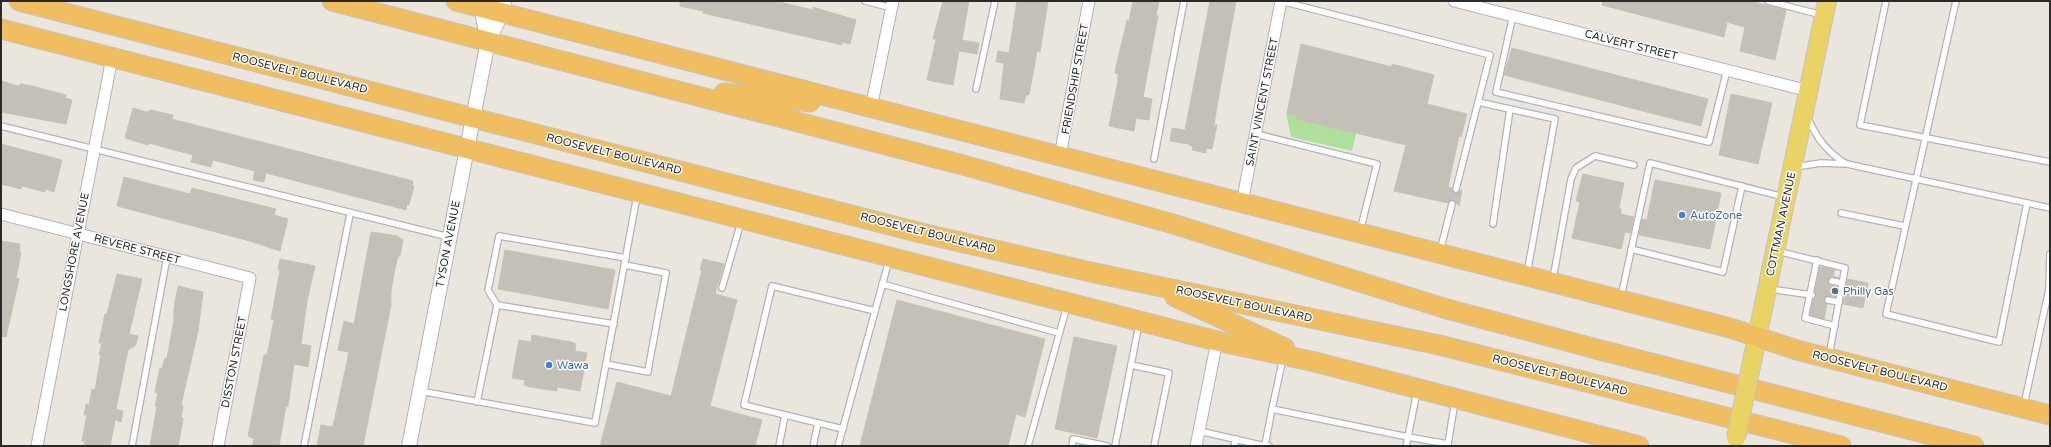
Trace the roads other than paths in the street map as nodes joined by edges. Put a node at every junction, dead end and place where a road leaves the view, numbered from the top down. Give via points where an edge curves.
1 (19, 1) edge
2 (332, 1) edge
3 (456, 1) edge
4 (865, 1) edge
5 (995, 1) edge
6 (1089, 1) edge
7 (1184, 1) edge
8 (1281, 1) edge
9 (1454, 1) edge
10 (1768, 1) edge
11 (1886, 1) edge
12 (1956, 1) edge
13 (481, 4) edge
14 (892, 4) edge
15 (503, 7) edge
16 (1825, 8) edge
17 (1513, 15) junction
18 (1, 29) edge
19 (488, 41) junction
20 (112, 58) junction
21 (1728, 70) junction
22 (664, 87) junction
23 (976, 89) dead end
24 (1809, 91) junction
25 (1478, 102) junction
26 (872, 108) junction
27 (1510, 109) junction
28 (1804, 110) junction
29 (473, 118) junction
30 (1, 126) edge
31 (1256, 134) junction
32 (1924, 139) junction
33 (467, 149) junction
34 (94, 150) junction
35 (1060, 156) junction
36 (1154, 159) dead end
37 (2050, 162) edge
38 (1847, 164) junction
39 (1634, 165) dead end
40 (1792, 168) junction
41 (1915, 179) junction
42 (1742, 186) junction
43 (1456, 189) dead end
44 (638, 194) junction
45 (1786, 197) junction
46 (1242, 203) junction
47 (2027, 203) junction
48 (1452, 204) dead end
49 (2050, 208) edge
50 (1841, 213) dead end
51 (1, 214) edge
52 (350, 214) junction
53 (741, 220) junction
54 (1493, 224) dead end
55 (1904, 226) junction
56 (78, 233) junction
57 (1360, 233) junction
58 (450, 237) junction
59 (1631, 249) junction
60 (1775, 250) junction
61 (1439, 254) junction
62 (2050, 254) edge
63 (167, 256) junction
64 (889, 257) junction
65 (626, 258) junction
66 (1817, 260) junction
67 (625, 265) junction
68 (1527, 276) junction
69 (250, 278) joint
70 (1832, 281) dead end
71 (1552, 283) junction
72 (1842, 283) junction
73 (882, 284) junction
74 (1147, 284) junction
75 (722, 288) dead end
76 (1767, 289) junction
77 (1811, 295) junction
78 (1620, 300) junction
79 (1828, 300) dead end
80 (1839, 302) junction
81 (1068, 303) junction
82 (497, 305) junction
83 (874, 311) junction
84 (1139, 322) junction
85 (614, 324) junction
86 (1834, 326) junction
87 (1059, 333) junction
88 (1757, 337) junction
89 (1217, 341) junction
90 (1283, 356) junction
91 (1828, 358) junction
92 (1315, 362) junction
93 (606, 364) junction
94 (1131, 365) junction
95 (1418, 389) junction
96 (420, 390) junction
97 (1456, 398) junction
98 (477, 402) junction
99 (2023, 408) junction
100 (1272, 409) junction
101 (785, 415) junction
102 (2050, 415) edge
103 (818, 423) junction
104 (843, 429) junction
105 (1199, 431) junction
106 (1408, 437) junction
107 (1236, 439) junction
108 (1735, 442) edge
109 (1447, 445) edge
110 (37, 446) edge
111 (132, 446) edge
112 (218, 446) edge
113 (304, 446) edge
114 (409, 446) edge
115 (779, 446) edge
116 (813, 446) edge
117 (838, 446) edge
118 (1028, 446) edge
119 (1072, 446) edge
120 (1107, 446) edge
121 (1115, 446) edge
122 (1154, 446) edge
123 (1196, 446) edge
124 (1234, 446) edge
125 (1266, 446) edge
126 (1406, 446) edge
127 (1639, 446) edge
128 (1841, 446) edge
129 (1974, 446) edge

1 - 29 highway, ROOSEVELT BOULEVARD
2 - 19 highway
3 - 13 highway, ROOSEVELT BOULEVARD
4 - 14 lane
5 - 23 lane
6 - 35 street, FRIENDSHIP STREET
7 - 36 lane
8 - 25 lane via 1490,55
8 - 31 street, SAINT VINCENT STREET
9 - 17 street, CALVERT STREET
10 - 16 lane
11 - 32 lane via 1860,125
12 - 32 lane
13 - 15 highway, ROOSEVELT BOULEVARD
13 - 19 street, TYSON AVENUE
14 - 26 street
15 - 19 street, TYSON AVENUE
15 - 26 highway, ROOSEVELT BOULEVARD
16 - 24 main road, COTTMAN AVENUE
17 - 21 street, CALVERT STREET
17 - 21 lane via 1496,92 1709,142
18 - 20 highway
19 - 22 highway
19 - 29 street, TYSON AVENUE
20 - 33 highway
20 - 34 street, LONGSHORE AVENUE
21 - 24 street, CALVERT STREET
22 - 26 highway
22 - 129 highway via 1063,193 1519,329
24 - 28 main road, COTTMAN AVENUE
25 - 27 lane
25 - 43 lane
26 - 35 highway, ROOSEVELT BOULEVARD
27 - 54 lane
27 - 68 lane via 1555,119
28 - 38 lane via 1824,147
28 - 40 main road, COTTMAN AVENUE
29 - 33 street, TYSON AVENUE
29 - 74 highway, ROOSEVELT BOULEVARD via 921,233
30 - 34 lane
31 - 46 street, SAINT VINCENT STREET
31 - 57 lane via 1377,164
32 - 37 lane
32 - 41 lane
33 - 44 highway
33 - 58 street, TYSON AVENUE
34 - 52 lane
34 - 56 street, LONGSHORE AVENUE
35 - 46 highway, ROOSEVELT BOULEVARD
38 - 40 lane via 1821,163
38 - 41 lane
39 - 71 lane via 1595,156 1576,168 1571,179
40 - 45 main road, COTTMAN AVENUE
41 - 47 lane
41 - 55 lane
42 - 45 lane
42 - 59 lane via 1650,163
42 - 59 lane via 1723,272
44 - 53 highway
44 - 65 lane
45 - 60 main road, COTTMAN AVENUE
46 - 57 highway, ROOSEVELT BOULEVARD
47 - 49 lane
47 - 55 lane via 1999,342 1886,314
48 - 61 lane
50 - 55 lane
51 - 56 street, REVERE STREET
52 - 58 lane
52 - 113 lane
53 - 64 highway
53 - 75 lane
56 - 63 street, REVERE STREET
56 - 110 street, LONGSHORE AVENUE
57 - 61 highway, ROOSEVELT BOULEVARD
58 - 96 street, TYSON AVENUE
59 - 78 lane
60 - 66 lane
60 - 76 main road, COTTMAN AVENUE
61 - 68 highway, ROOSEVELT BOULEVARD
62 - 99 lane via 2049,289
63 - 69 street, REVERE STREET
63 - 111 lane
64 - 73 lane
64 - 81 highway
65 - 67 lane
65 - 82 lane via 499,236 488,290
66 - 72 lane via 1845,268
66 - 77 lane
67 - 85 lane
67 - 93 lane via 666,273 648,372
68 - 71 highway, ROOSEVELT BOULEVARD
69 - 112 street, DISSTON STREET
70 - 72 lane
71 - 78 highway, ROOSEVELT BOULEVARD
72 - 80 lane
73 - 83 lane
73 - 87 lane
74 - 92 highway
74 - 128 highway, ROOSEVELT BOULEVARD via 1453,349
76 - 77 lane
76 - 88 main road, COTTMAN AVENUE
77 - 86 lane via 1805,318
78 - 88 highway, ROOSEVELT BOULEVARD
79 - 80 lane
80 - 86 lane
81 - 84 highway
81 - 87 lane
82 - 85 lane
82 - 98 lane
83 - 101 lane via 772,286 744,405
83 - 104 lane
84 - 89 highway
84 - 94 lane
85 - 93 lane
86 - 91 lane
87 - 118 lane
88 - 91 highway, ROOSEVELT BOULEVARD
88 - 108 main road, COTTMAN AVENUE, bridge
89 - 90 highway
89 - 105 street
90 - 92 highway
90 - 100 lane
91 - 99 highway, ROOSEVELT BOULEVARD
92 - 95 highway
93 - 98 lane via 595,423
94 - 121 lane
94 - 122 lane via 1169,373
95 - 97 highway
95 - 106 lane
96 - 98 lane
96 - 114 street, TYSON AVENUE
97 - 109 lane
97 - 127 highway via 1589,436
99 - 102 highway, ROOSEVELT BOULEVARD
100 - 106 lane
100 - 125 lane
101 - 103 lane
101 - 115 lane
103 - 104 lane
103 - 116 lane
104 - 117 lane
105 - 107 lane
105 - 123 street
106 - 109 lane
106 - 126 lane
107 - 124 lane
107 - 125 lane
119 - 120 lane via 1073,439

